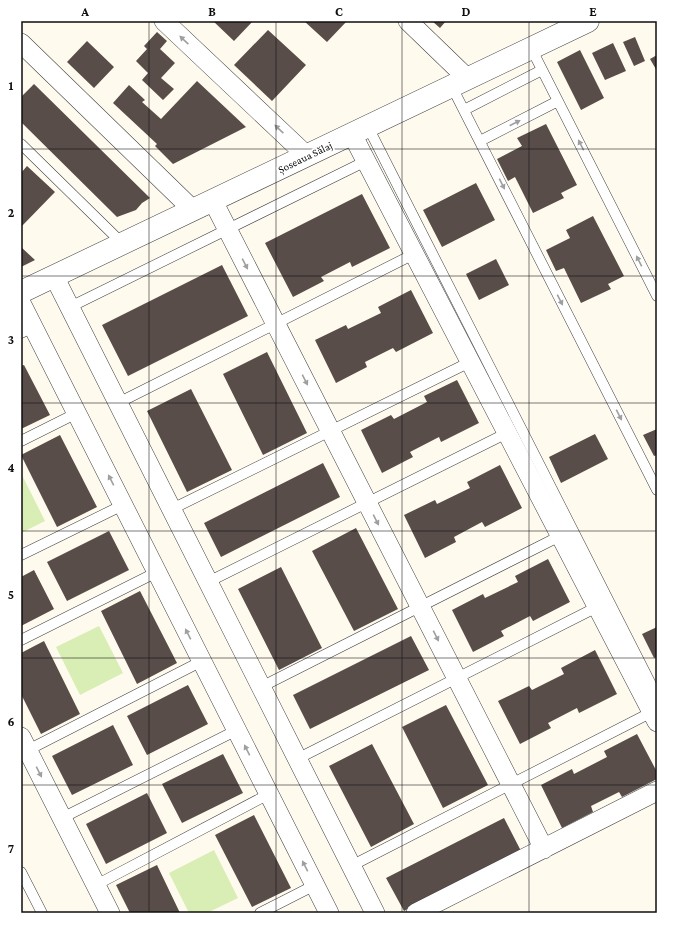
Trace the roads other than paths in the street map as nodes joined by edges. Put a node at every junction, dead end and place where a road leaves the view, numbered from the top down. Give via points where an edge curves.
1 (164, 21) edge
2 (408, 21) edge
3 (588, 21) edge
4 (21, 43) edge
5 (531, 48) junction
6 (542, 70) junction
7 (460, 83) junction
8 (558, 101) junction
9 (464, 110) junction
10 (360, 130) junction
11 (480, 141) junction
12 (21, 144) edge
13 (307, 156) junction
14 (366, 161) junction
15 (213, 201) junction
16 (193, 210) junction
17 (228, 229) junction
18 (123, 244) junction
19 (414, 254) junction
20 (54, 276) junction
21 (21, 292) edge
22 (657, 296) edge
23 (21, 303) edge
24 (70, 307) junction
25 (276, 324) junction
26 (27, 330) edge
27 (470, 362) junction
28 (118, 403) junction
29 (77, 413) junction
30 (331, 431) junction
31 (507, 432) junction
32 (21, 441) edge
33 (657, 490) edge
34 (367, 503) junction
35 (123, 505) junction
36 (172, 509) junction
37 (560, 536) junction
38 (21, 555) edge
39 (157, 572) junction
40 (208, 582) junction
41 (420, 606) junction
42 (597, 607) junction
43 (21, 640) edge
44 (202, 661) junction
45 (457, 678) junction
46 (261, 687) junction
47 (655, 710) edge
48 (237, 730) junction
49 (24, 744) edge
50 (298, 759) junction
51 (511, 784) junction
52 (657, 791) edge
53 (270, 794) junction
54 (62, 818) junction
55 (544, 849) junction
56 (351, 866) junction
57 (21, 872) edge
58 (96, 885) junction
59 (315, 885) junction
60 (42, 913) edge
61 (110, 913) edge
62 (260, 913) edge
63 (329, 913) edge
64 (375, 913) edge
65 (416, 913) edge

13 -> 1 street
2 - 7 street
3 - 5 street, Șoseaua Sălaj
4 - 16 street
5 - 6 lane
5 - 7 street, Șoseaua Sălaj
6 - 8 lane
6 - 9 lane
7 - 9 lane
7 - 10 street, Șoseaua Sălaj
11 -> 8 lane
22 -> 8 lane
9 - 11 lane
10 - 13 street, Șoseaua Sălaj
10 - 14 street
10 - 47 lane
11 -> 33 lane
12 - 18 lane
13 - 15 street, Șoseaua Sălaj
14 - 17 lane
14 - 19 street
15 - 16 street, Șoseaua Sălaj
15 - 17 street
16 - 18 street, Șoseaua Sălaj
17 - 24 lane
17 -> 25 street
18 - 20 street, Șoseaua Sălaj
19 - 25 lane
19 - 27 street
20 - 21 street, Șoseaua Sălaj
20 - 24 street
23 - 26 street
24 - 28 street
25 - 28 lane
25 -> 30 street
26 - 29 street
27 - 30 lane
27 - 31 street
28 - 36 street
29 - 32 lane
35 -> 29 street
30 - 34 street
30 - 36 lane
31 - 34 lane
31 - 37 street
34 - 40 lane
34 -> 41 street
35 - 38 lane
35 - 39 street
36 - 40 street
37 - 41 lane
37 - 42 street
39 - 43 lane
44 -> 39 street
40 - 46 street
41 -> 45 street
41 - 46 lane
42 - 45 lane
42 - 47 street
44 - 48 street
44 - 49 lane
45 - 50 lane
45 - 51 street
46 - 50 street
47 - 51 lane
53 -> 48 street
48 - 54 lane
49 -> 54 street
50 - 56 street
51 - 55 street
51 - 56 lane
52 - 55 street
53 - 58 lane
59 -> 53 street
54 - 58 street
55 - 65 street
56 - 64 street
57 - 60 lane
58 - 61 street
59 - 62 lane
59 - 63 street

